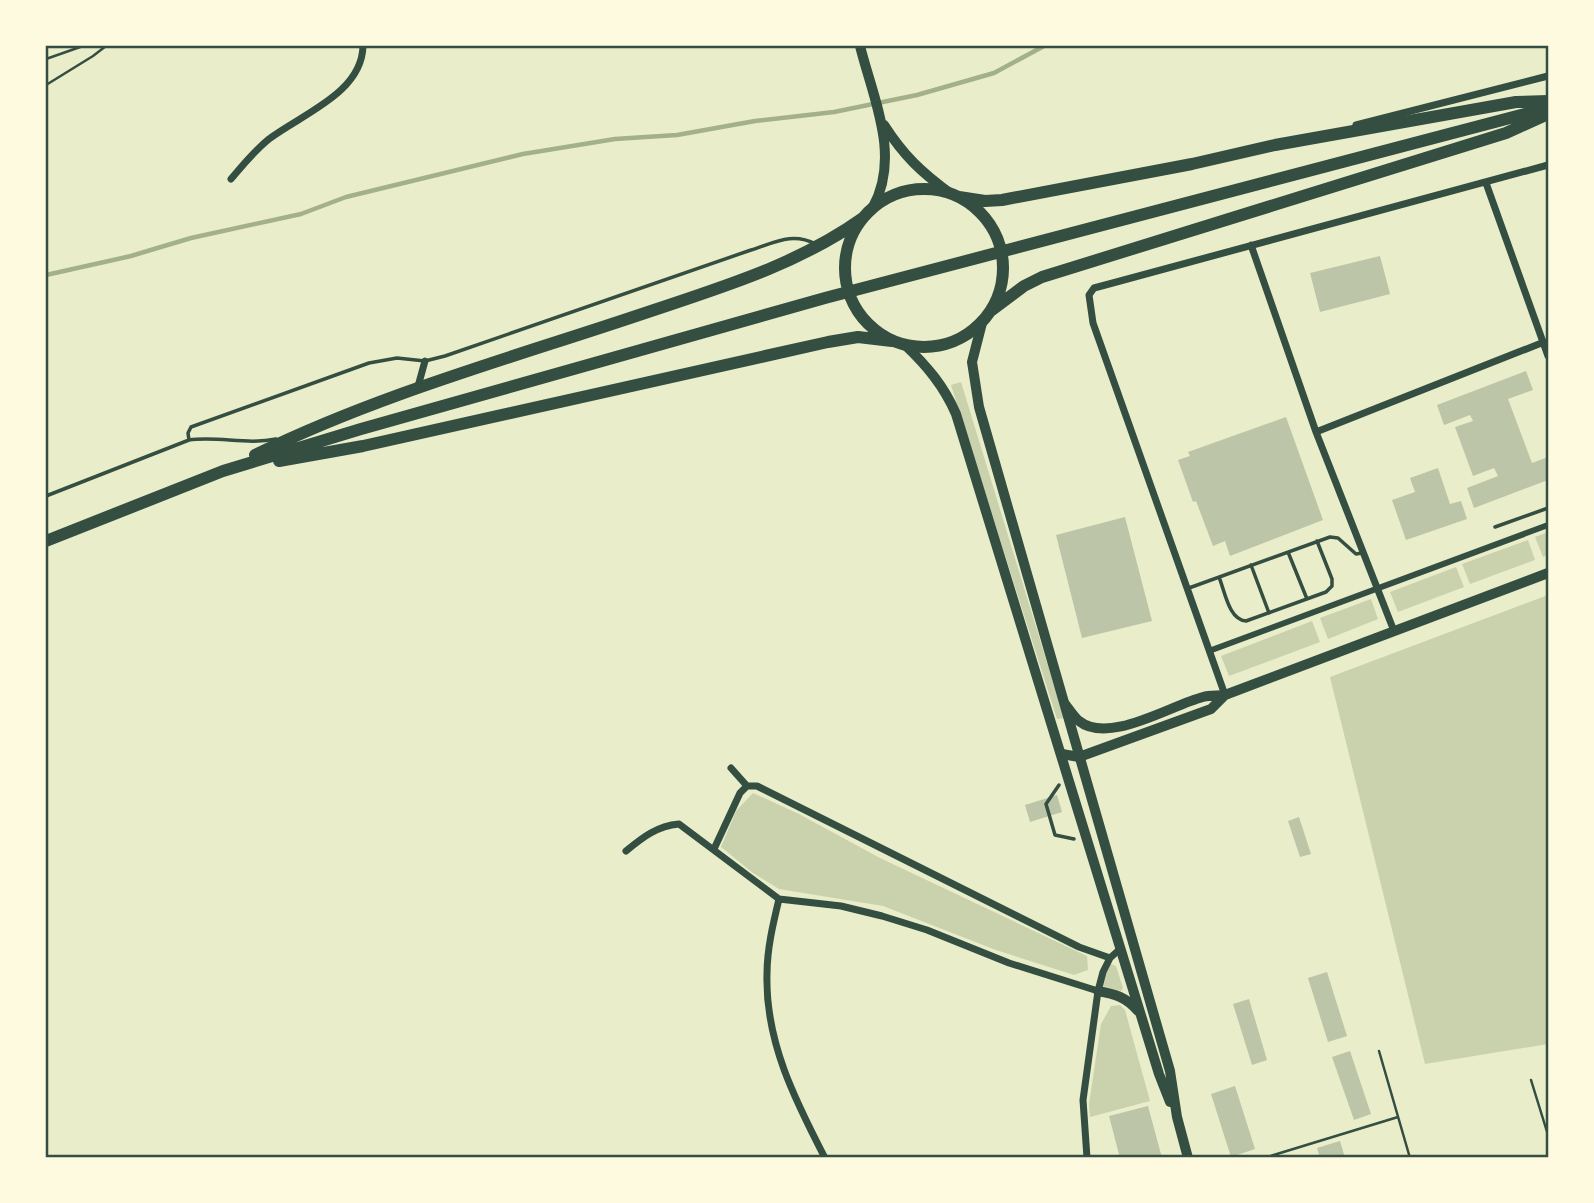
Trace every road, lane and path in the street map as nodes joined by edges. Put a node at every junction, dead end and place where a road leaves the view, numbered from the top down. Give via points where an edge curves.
1 (83, 46) edge
2 (106, 46) edge
3 (362, 46) edge
4 (860, 46) edge
5 (46, 59) edge
6 (1549, 76) edge
7 (46, 85) edge
8 (1549, 101) edge
9 (1549, 108) edge
10 (1549, 114) edge
11 (881, 120) junction
12 (1275, 145) junction
13 (1549, 165) edge
14 (231, 179) dead end
15 (1486, 183) junction
16 (955, 196) junction
17 (873, 207) junction
18 (863, 218) junction
19 (819, 245) junction
20 (1251, 246) junction
21 (992, 310) junction
22 (982, 323) junction
23 (892, 341) junction
24 (1544, 342) junction
25 (905, 345) junction
26 (1549, 356) edge
27 (425, 361) junction
28 (417, 390) junction
29 (1316, 432) junction
30 (295, 435) junction
31 (189, 440) junction
32 (223, 471) junction
33 (46, 496) edge
34 (1549, 508) edge
35 (1549, 525) edge
36 (1495, 527) dead end
37 (46, 541) edge
38 (1317, 541) junction
39 (1287, 552) junction
40 (1363, 553) junction
41 (1251, 565) junction
42 (1549, 573) edge
43 (1219, 577) junction
44 (1377, 587) junction
45 (1187, 589) junction
46 (1307, 599) junction
47 (1269, 613) junction
48 (1394, 631) junction
49 (1209, 651) junction
50 (1225, 695) junction
51 (1065, 703) junction
52 (1062, 754) junction
53 (1079, 757) junction
54 (731, 768) dead end
55 (1059, 785) dead end
56 (747, 786) junction
57 (1074, 839) dead end
58 (713, 849) junction
59 (626, 851) dead end
60 (779, 900) junction
61 (1133, 945) junction
62 (1120, 949) junction
63 (1110, 958) junction
64 (1098, 991) junction
65 (1142, 1019) junction
66 (1380, 1051) dead end
67 (1531, 1080) dead end
68 (1177, 1117) junction
69 (1398, 1117) junction
70 (1549, 1135) edge
71 (825, 1157) edge
72 (1087, 1157) edge
73 (1188, 1157) edge
74 (1264, 1157) edge
75 (1410, 1157) edge

1 - 5 path
2 - 7 path
3 - 14 street via 358,70 350,81 257,149
4 - 11 main road
6 - 12 street
8 - 12 main road via 1516,102
9 - 32 main road via 825,298
10 - 21 main road via 1480,141 1052,273 1024,286
11 - 16 main road via 914,165
11 - 17 main road via 885,172
12 - 16 main road via 1002,200
13 - 15 street
15 - 20 street
15 - 24 street
16 - 17 main road via 919,189
16 - 21 main road via 975,208 997,237 1003,274
17 - 18 main road
18 - 19 main road
18 - 23 main road via 848,247 846,279 856,309
19 - 27 lane via 801,237 751,250
19 - 28 main road via 751,277
20 - 29 street
20 - 45 street via 1094,288 1089,295 1093,323
21 - 22 main road
22 - 25 main road via 947,344
22 - 51 main road via 972,362 979,407
23 - 25 main road
23 - 32 main road via 858,337 828,342 363,446
24 - 26 street
24 - 29 street
25 - 52 main road via 934,375 956,414
27 - 28 street
27 - 31 lane via 397,358 369,363 191,427
28 - 30 main road
29 - 40 street
30 - 31 lane via 266,441
30 - 32 main road
31 - 33 lane
32 - 37 main road
34 - 36 lane
35 - 44 street
38 - 39 lane
38 - 40 lane via 1338,538 1356,554
38 - 46 lane via 1332,586
39 - 41 lane
39 - 46 lane
40 - 44 street
41 - 43 lane
41 - 47 lane
42 - 48 street
43 - 45 lane
43 - 47 lane via 1239,621
44 - 48 street
44 - 49 street
45 - 49 street
46 - 47 lane
48 - 50 street
49 - 50 street
50 - 51 street via 1205,696 1108,729 1078,720
50 - 53 street via 1211,709
51 - 53 main road
52 - 53 street
52 - 62 main road
53 - 61 main road
54 - 56 street
55 - 57 lane via 1046,804 1055,835
56 - 58 street
56 - 63 street via 757,786 1079,947
58 - 59 street via 679,824 645,834
58 - 60 street
60 - 64 street via 883,916
60 - 71 street via 766,973 774,1037 789,1085
61 - 62 main road
61 - 68 main road via 1170,1071
62 - 63 street
62 - 65 main road
63 - 64 street
64 - 65 main road via 1128,1001
64 - 72 street via 1083,1100
65 - 68 main road
66 - 69 path
67 - 70 path
68 - 73 main road
69 - 74 path
69 - 75 path

